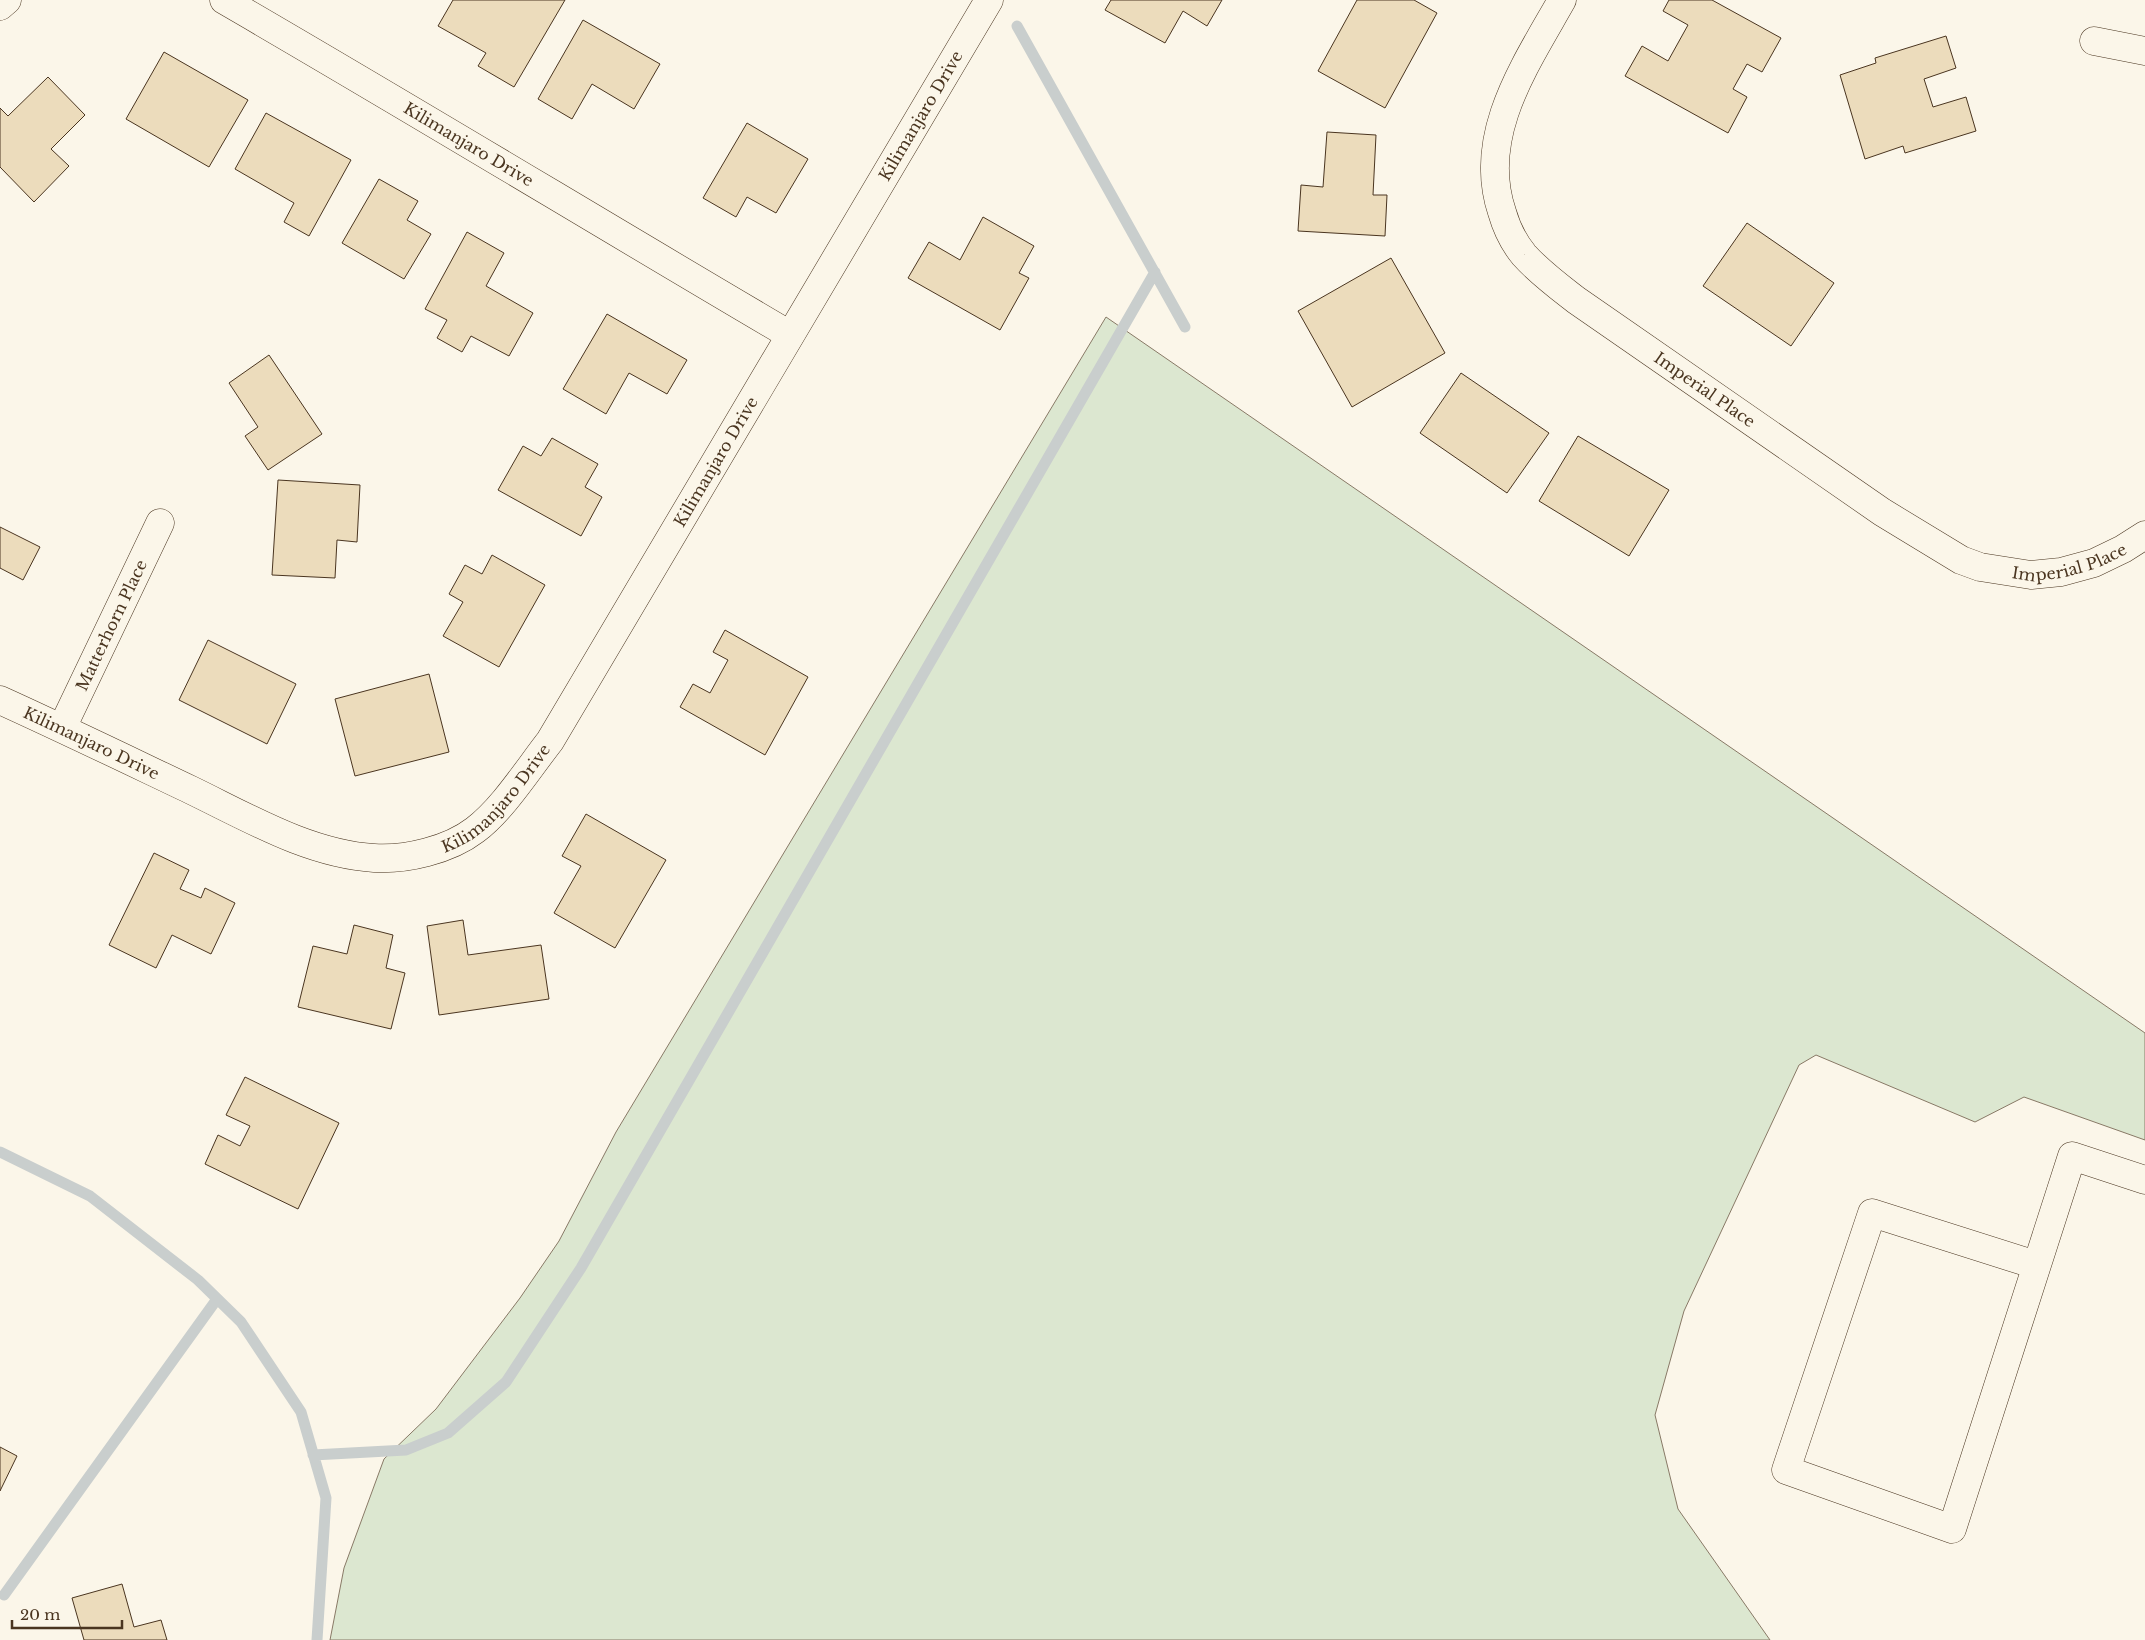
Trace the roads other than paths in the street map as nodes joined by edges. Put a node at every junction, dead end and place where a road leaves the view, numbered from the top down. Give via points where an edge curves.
1 (7, 0) edge
2 (224, 0) edge
3 (989, 0) edge
4 (1562, 0) edge
5 (0, 6) edge
6 (2094, 40) dead end
7 (2145, 51) edge
8 (790, 335) junction
9 (160, 523) dead end
10 (2145, 535) edge
11 (0, 700) edge
12 (62, 728) junction
13 (2145, 1180) edge
14 (2036, 1265) junction

1 - 5 street
2 - 8 street, Kilimanjaro Drive
3 - 8 street, Kilimanjaro Drive
4 - 10 street, Imperial Place via 1516,82 1496,142 1497,196 1506,225 1523,254 1548,278 1788,448 1882,512 1961,560 1980,567 2031,575 2062,572 2094,563
6 - 7 street
8 - 12 street, Kilimanjaro Drive via 550,741 505,800 474,831 443,847 408,857 375,858 340,853 278,833
9 - 12 street, Matterhorn Place
11 - 12 street, Kilimanjaro Drive
13 - 14 street via 2072,1156
14 - 14 street via 1952,1529 1786,1470 1872,1214

